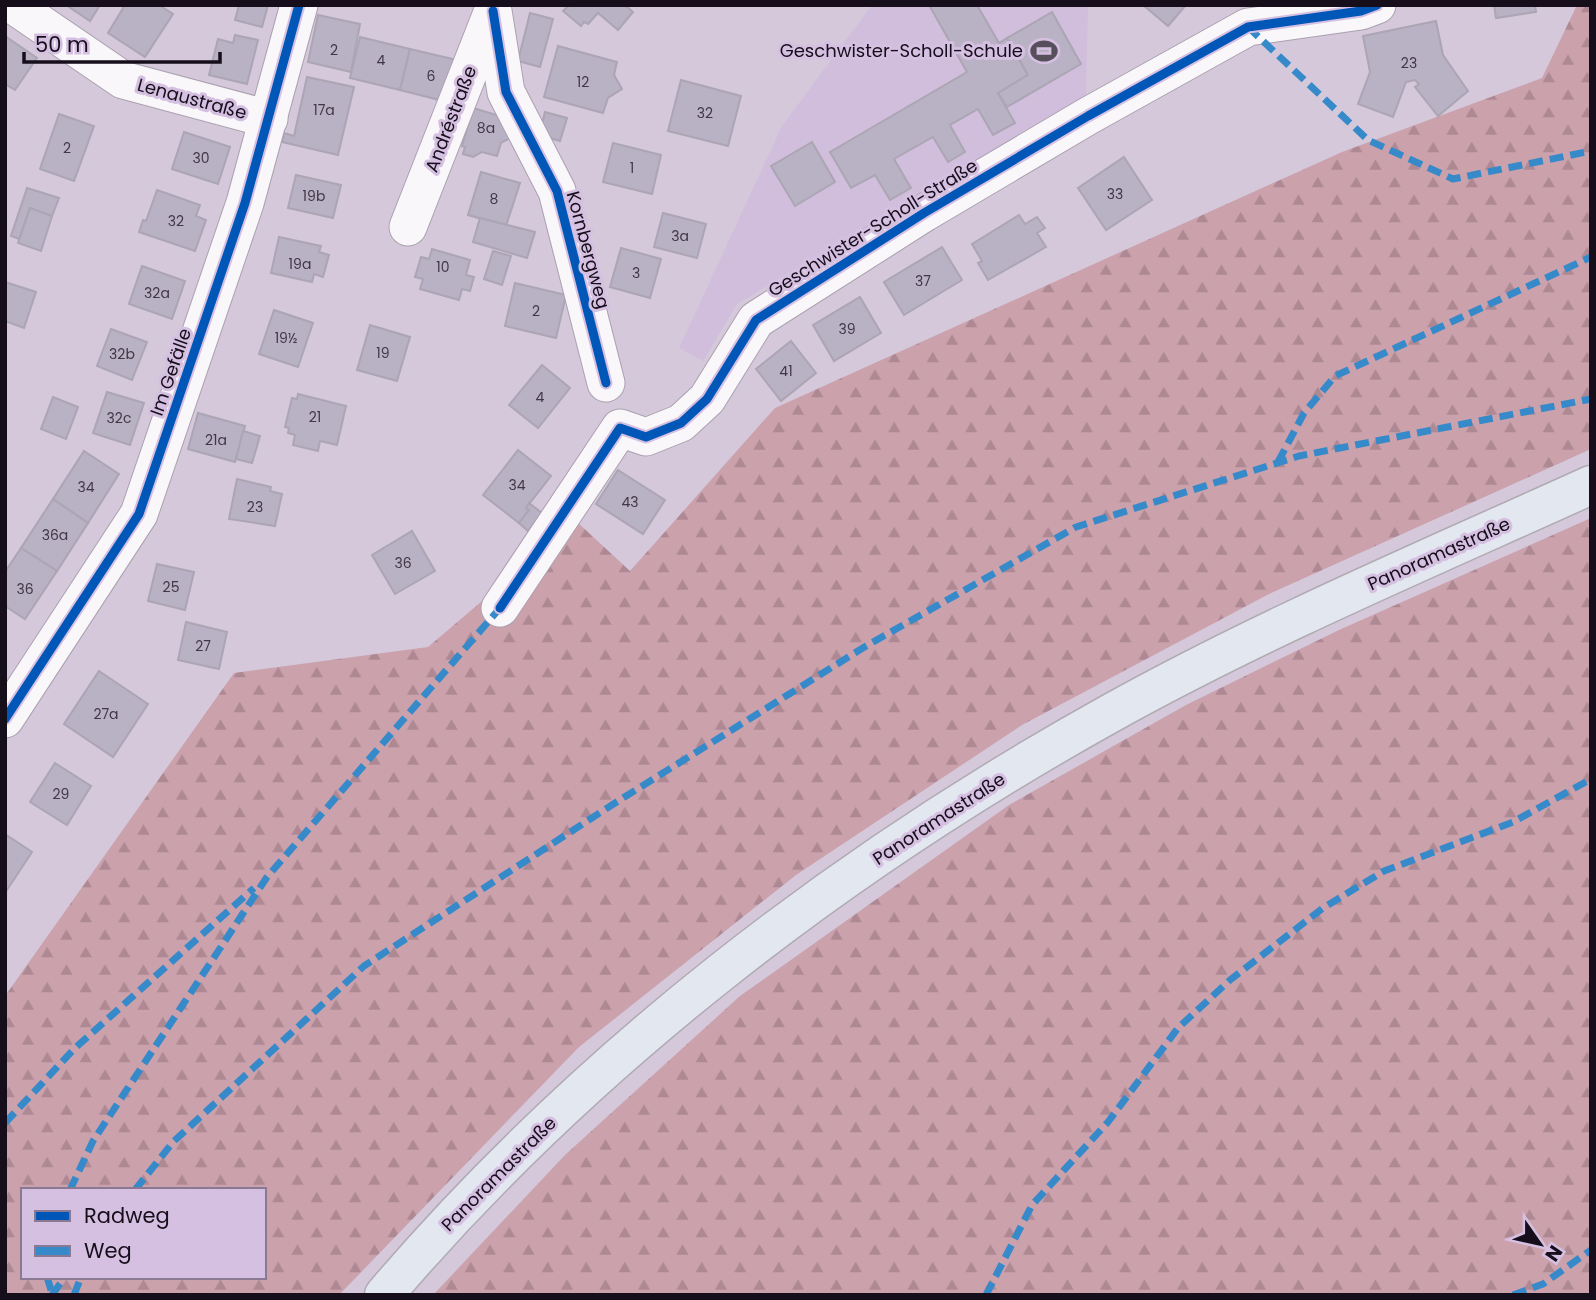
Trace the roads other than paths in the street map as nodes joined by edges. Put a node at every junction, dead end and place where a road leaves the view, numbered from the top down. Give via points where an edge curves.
1 (13, 5) edge
2 (299, 5) edge
3 (1377, 5) edge
4 (488, 7) edge
5 (269, 119) junction
6 (408, 227) dead end
7 (606, 383) dead end
8 (1591, 485) edge
9 (500, 608) dead end
10 (5, 719) edge
11 (384, 1295) edge

1 - 5 street, Lenaustraße via 123,80
2 - 5 street, Im Gefälle
3 - 9 street, Geschwister-Scholl-Straße via 1248,27 936,206 756,320 707,399 681,423 646,437 620,428
4 - 6 street, Andréstraße
4 - 7 street, Kornbergweg via 506,92 557,191
5 - 10 street, Im Gefälle via 139,514
8 - 11 main road, Panoramastraße via 1240,645 1111,713 987,787 839,886 707,985 604,1071 475,1196

